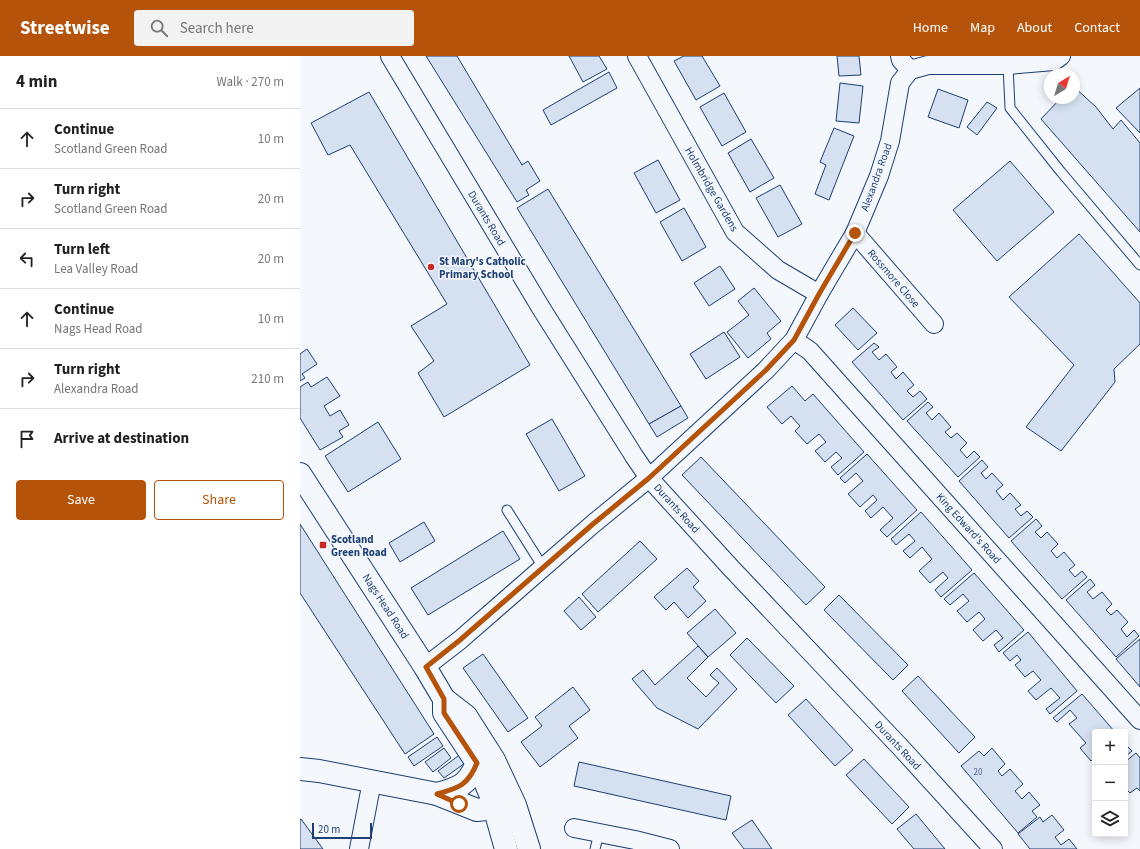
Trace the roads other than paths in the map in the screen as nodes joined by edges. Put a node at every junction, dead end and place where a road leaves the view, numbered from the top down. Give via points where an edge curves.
1 (390, 56) edge
2 (637, 56) edge
3 (1062, 56) edge
4 (905, 63) edge
5 (1008, 65) junction
6 (855, 233) junction
7 (1140, 265) edge
8 (819, 294) junction
9 (934, 324) dead end
10 (794, 340) junction
11 (300, 474) edge
12 (649, 478) junction
13 (507, 510) dead end
14 (543, 567) junction
15 (426, 667) junction
16 (1140, 720) edge
17 (485, 761) junction
18 (300, 769) edge
19 (372, 781) junction
20 (437, 794) junction
21 (494, 808) junction
22 (574, 828) dead end
23 (597, 841) edge
24 (359, 849) edge
25 (506, 849) edge
26 (529, 849) edge
27 (670, 849) edge
28 (993, 849) edge

1 - 12 street, Durants Road via 540,308
2 - 8 street, Holmbridge Gardens via 735,232 778,270
3 - 5 street, Alexandra Road via 1054,61
4 - 5 street, Alexandra Road
4 - 6 street, Alexandra Road via 890,141 879,176
5 - 7 lane via 1010,108
6 - 8 street, Alexandra Road
6 - 9 street, Rossmore Close
8 - 10 street, Alexandra Road
10 - 12 street, Alexandra Road via 766,370
10 - 16 street, King Edward's Road via 810,352
11 - 15 main road, Nags Head Road
12 - 14 street, Alexandra Road
12 - 28 street, Durants Road
13 - 14 lane
14 - 15 street, Alexandra Road
15 - 17 main road, Nags Head Road via 444,699 466,716
17 - 20 main road via 455,789
17 - 21 main road via 504,801 501,806
17 - 26 main road via 515,805
18 - 19 main road
19 - 20 main road
19 - 24 street
20 - 21 main road via 477,810
21 - 25 main road
22 - 23 street
23 - 27 street via 635,840

